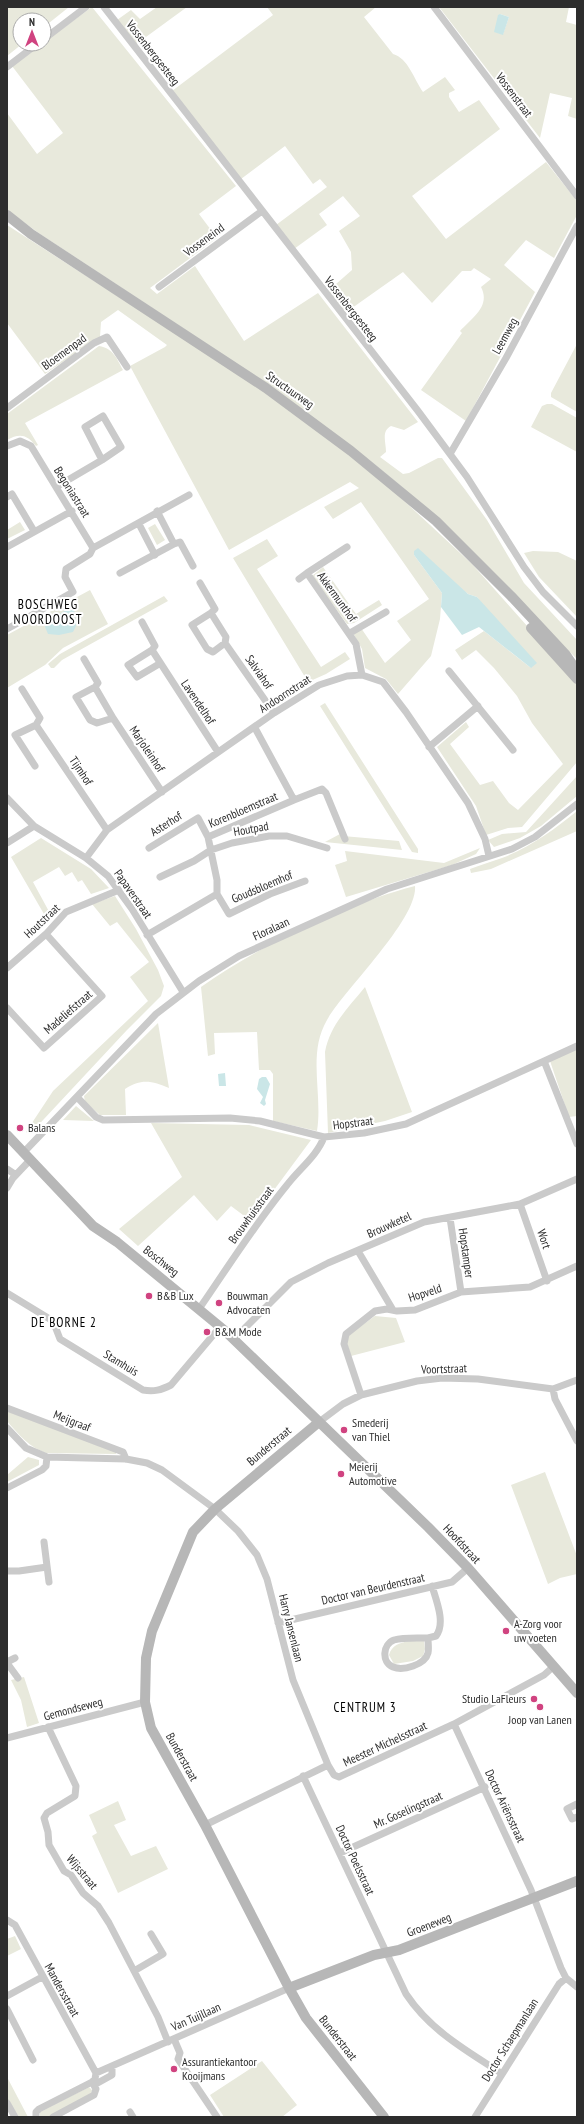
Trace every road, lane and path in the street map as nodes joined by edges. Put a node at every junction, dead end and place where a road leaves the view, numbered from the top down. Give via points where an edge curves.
1 (86, 7) edge
2 (104, 7) edge
3 (434, 7) edge
4 (52, 33) edge
5 (27, 52) edge
6 (7, 67) edge
7 (577, 196) edge
8 (262, 211) junction
9 (7, 215) edge
10 (7, 222) edge
11 (577, 226) edge
12 (32, 234) junction
13 (159, 286) dead end
14 (127, 367) dead end
15 (7, 408) edge
16 (9, 445) edge
17 (450, 454) junction
18 (102, 460) junction
19 (56, 487) junction
20 (189, 495) dead end
21 (7, 497) edge
22 (72, 511) junction
23 (157, 511) junction
24 (139, 524) junction
25 (34, 531) junction
26 (174, 544) junction
27 (7, 547) edge
28 (347, 547) dead end
29 (93, 548) junction
30 (155, 555) junction
31 (193, 566) dead end
32 (120, 573) dead end
33 (307, 573) junction
34 (299, 579) dead end
35 (200, 583) dead end
36 (511, 596) junction
37 (386, 612) dead end
38 (211, 613) junction
39 (142, 622) dead end
40 (577, 626) edge
41 (7, 629) edge
42 (350, 633) junction
43 (225, 643) junction
44 (152, 650) junction
45 (566, 655) junction
46 (84, 659) dead end
47 (577, 662) edge
48 (160, 664) junction
49 (449, 671) dead end
50 (577, 671) edge
51 (362, 675) junction
52 (577, 679) edge
53 (95, 687) junction
54 (22, 689) dead end
55 (478, 706) junction
56 (274, 713) junction
57 (113, 718) junction
58 (36, 725) junction
59 (255, 728) junction
60 (429, 747) junction
61 (513, 750) dead end
62 (218, 752) junction
63 (35, 766) dead end
64 (162, 792) junction
65 (7, 798) edge
66 (294, 800) junction
67 (577, 804) edge
68 (34, 826) junction
69 (107, 830) junction
70 (208, 837) junction
71 (345, 839) dead end
72 (7, 844) edge
73 (149, 848) dead end
74 (327, 848) dead end
75 (211, 850) junction
76 (489, 856) junction
77 (86, 858) junction
78 (160, 877) dead end
79 (305, 881) dead end
80 (119, 890) junction
81 (217, 894) junction
82 (46, 934) junction
83 (147, 935) junction
84 (7, 968) edge
85 (183, 992) junction
86 (7, 1008) edge
87 (577, 1046) edge
88 (544, 1061) junction
89 (77, 1097) junction
90 (7, 1135) edge
91 (324, 1137) junction
92 (577, 1144) edge
93 (27, 1156) junction
94 (7, 1170) edge
95 (16, 1175) junction
96 (577, 1179) edge
97 (7, 1188) edge
98 (520, 1204) junction
99 (450, 1218) junction
100 (358, 1250) junction
101 (577, 1266) edge
102 (547, 1281) junction
103 (461, 1292) junction
104 (7, 1293) edge
105 (199, 1309) junction
106 (393, 1310) junction
107 (220, 1327) junction
108 (234, 1339) junction
109 (577, 1380) edge
110 (552, 1388) junction
111 (361, 1395) junction
112 (7, 1408) edge
113 (319, 1422) junction
114 (7, 1428) edge
115 (577, 1441) edge
116 (47, 1457) junction
117 (126, 1459) junction
118 (7, 1488) edge
119 (215, 1509) junction
120 (44, 1542) dead end
121 (47, 1567) junction
122 (468, 1568) junction
123 (7, 1570) edge
124 (49, 1582) dead end
125 (432, 1586) junction
126 (278, 1623) junction
127 (428, 1638) junction
128 (15, 1658) dead end
129 (7, 1662) edge
130 (554, 1666) junction
131 (18, 1678) dead end
132 (575, 1687) edge
133 (145, 1702) junction
134 (454, 1724) junction
135 (48, 1727) junction
136 (7, 1738) edge
137 (328, 1765) junction
138 (303, 1776) junction
139 (485, 1787) junction
140 (577, 1804) edge
141 (577, 1817) edge
142 (205, 1825) junction
143 (340, 1853) junction
144 (577, 1881) edge
145 (534, 1898) junction
146 (7, 1920) edge
147 (151, 1934) dead end
148 (386, 1953) junction
149 (134, 1971) junction
150 (42, 1977) junction
151 (566, 1978) junction
152 (577, 1987) edge
153 (289, 1988) junction
154 (7, 1996) edge
155 (7, 2009) edge
156 (171, 2040) junction
157 (33, 2060) dead end
158 (112, 2067) junction
159 (96, 2073) junction
160 (501, 2073) junction
161 (93, 2084) junction
162 (7, 2103) edge
163 (15, 2117) edge
164 (36, 2117) edge
165 (53, 2117) edge
166 (217, 2117) edge
167 (384, 2117) edge
168 (475, 2117) edge

1 - 4 street
2 - 8 street, Vossenbergsesteeg
3 - 7 street, Vossenstraat
5 - 6 street
8 - 13 street, Vosseneind
8 - 17 street, Vossenbergsesteeg
9 - 12 street, Structuurweg
10 - 12 street, Structuurweg
11 - 17 street, Leemweg via 506,358
12 - 36 street, Structuurweg via 266,388 326,431 436,521
14 - 15 street, Bloemenpad via 107,337 94,343
16 - 19 street, Begoniastraat via 20,441 31,446
17 - 40 street, Vossenbergsesteeg via 543,592
18 - 18 street via 121,447 103,416 85,427
18 - 19 street
19 - 22 street, Begoniastraat
20 - 23 street
21 - 25 street via 12,494
22 - 25 street
22 - 29 street, Begoniastraat
23 - 24 street
23 - 26 street
24 - 29 street
24 - 30 street
25 - 27 street
26 - 30 street
26 - 31 street via 180,542
28 - 33 street, Akkermunthof
29 - 41 street via 90,554 69,566 64,572 73,592
30 - 32 street
33 - 34 street, Akkermunthof
33 - 42 street, Akkermunthof
35 - 38 street, Salviahof via 215,609
36 - 45 street, Structuurweg
36 - 52 street, Structuurweg via 518,614
37 - 42 street, Akkermunthof
38 - 43 street, Salviahof via 226,637
38 - 43 street via 192,625 207,649 213,652
39 - 44 street, Lavendelhof via 155,646
42 - 51 street, Akkermunthof via 356,644
43 - 56 street, Salviahof
44 - 48 street, Lavendelhof
44 - 48 street via 128,665 137,677
45 - 47 street, Structuurweg
45 - 50 street, Structuurweg
46 - 53 street, Marjoleinhof via 98,683
48 - 62 street, Lavendelhof
49 - 55 street
51 - 56 street, Andoornstraat via 347,676 319,685
51 - 60 street, Andoornstraat via 382,682
53 - 57 street, Marjoleinhof
53 - 57 street via 76,697 79,704 90,720 98,723
54 - 58 street, Tijmhof via 40,718
55 - 60 street
55 - 61 street
56 - 59 street, Andoornstraat
57 - 64 street, Marjoleinhof
58 - 63 street via 15,735
58 - 69 street, Tijmhof
59 - 62 street, Andoornstraat
59 - 66 street, Korenbloemstraat
60 - 76 street, Andoornstraat via 468,803 485,839
62 - 64 street, Andoornstraat
64 - 69 street, Andoornstraat
65 - 68 street, Papaverstraat
66 - 70 street, Korenbloemstraat
66 - 71 street via 322,789
67 - 76 street, Floralaan via 535,837
68 - 72 street
68 - 77 street, Papaverstraat
69 - 77 street, Andoornstraat
70 - 73 street, Asterhof via 198,818
70 - 75 street, Korenbloemstraat
74 - 75 street, Houtpad via 281,835 232,843
75 - 78 street, Houtpad
75 - 81 street, Korenbloemstraat
76 - 85 street, Floralaan via 387,889 347,906 239,956
77 - 80 street, Papaverstraat via 108,876
79 - 81 street, Goudsbloemhof via 270,894 229,914
80 - 82 street, Houtstraat via 66,912
80 - 83 street, Papaverstraat
81 - 83 street
82 - 84 street, Houtstraat
82 - 86 street, Madeliefstraat via 102,996 44,1048
83 - 85 street, Papaverstraat
85 - 89 street, Floralaan via 156,1014
87 - 88 street, Hopstraat
88 - 91 street, Hopstraat via 406,1124 364,1134
88 - 92 street
89 - 91 street, Hopstraat via 96,1117 103,1120 236,1118 260,1121
89 - 93 street, Floralaan
90 - 93 street, Boschweg
91 - 105 street, Brouwhuisstraat via 320,1146 250,1233
93 - 95 street, Floralaan
93 - 105 street, Boschweg via 93,1226 117,1242
94 - 95 street
95 - 97 street, Floralaan
96 - 98 street, Brouwketel
98 - 99 street, Brouwketel
98 - 102 street, Wort
99 - 100 street, Brouwketel via 424,1222
99 - 103 street, Hopstamper
100 - 106 street
100 - 108 street, Brouwketel via 291,1282
101 - 102 street, Hopveld
102 - 103 street, Hopveld via 530,1287
103 - 106 street, Hopveld via 415,1310
104 - 107 street, Stamhuis via 53,1321 60,1339 143,1390 163,1390 171,1385
105 - 107 street, Boschweg
106 - 111 street, Hopveld via 375,1311 346,1334 344,1344
107 - 108 street, Boschweg
108 - 113 street, Boschweg
109 - 110 street, Voortstraat
110 - 111 street, Voortstraat via 442,1378 417,1381
110 - 115 street
111 - 113 street, Voortstraat via 343,1404
112 - 117 street, Meijgraaf via 123,1452
113 - 119 street, Bunderstraat
113 - 122 street, Hoofdstraat
114 - 116 street, Meijgraaf via 26,1448
116 - 117 street, Meijgraaf
116 - 118 street via 46,1466 42,1470
117 - 119 street, Meijgraaf via 147,1463 162,1470
119 - 126 street, Harry Jansenlaan via 238,1531 257,1555 267,1579
119 - 133 street, Bunderstraat via 193,1532 152,1631 146,1658
120 - 121 street
121 - 123 street
121 - 124 street
122 - 125 street, Doctor van Beurdenstraat via 452,1582
122 - 130 street, Hoofdstraat
125 - 126 street, Doctor van Beurdenstraat
125 - 127 street via 440,1622 436,1636
126 - 137 street, Harry Jansenlaan via 293,1680
127 - 127 street via 389,1642 385,1653 389,1664 394,1668 402,1668 413,1666 426,1658
128 - 129 street
129 - 131 street
130 - 132 street, Hoofdstraat
130 - 134 street, Meester Michelsstraat via 544,1675
133 - 135 street, Gemondseweg
133 - 142 street, Bunderstraat via 151,1728
134 - 137 street, Meester Michelsstraat via 339,1777 334,1775
134 - 139 street, Doctor Ariënsstraat
135 - 136 street, Gemondseweg
135 - 149 street, Wijsstraat via 76,1786 74,1796 46,1813 44,1818 49,1845 64,1871 71,1875 83,1892 98,1906
137 - 138 street, Meester Michelsstraat
138 - 142 street, Meester Michelsstraat
138 - 143 street, Doctor Poelsstraat
139 - 143 street, Mr. Goselingstraat
139 - 145 street, Doctor Ariënsstraat
140 - 141 street via 567,1809 572,1819
142 - 153 street, Bunderstraat
143 - 148 street, Doctor Poelsstraat
144 - 145 street, Groeneweg
145 - 148 street, Groeneweg
145 - 151 street, Doctor Ariënsstraat
146 - 150 street, Mandersstraat via 15,1925
147 - 149 street via 163,1954
148 - 153 street, Groeneweg via 374,1955
148 - 160 street, Doctor Poelsstraat via 406,1994 429,2023 460,2048
149 - 156 street, Wijsstraat
150 - 154 street
150 - 159 street, Mandersstraat
151 - 152 street
151 - 160 street, Doctor Schaepmanlaan via 558,1984
153 - 156 street, Van Tuijllaan
153 - 167 street, Bunderstraat via 306,2018
155 - 157 street
156 - 158 street, Van Tuijllaan
156 - 166 street, Wijsstraat via 180,2053 178,2058
158 - 159 street, Van Tuijllaan
158 - 161 street, Van Tuijllaan via 112,2075
159 - 161 street
160 - 168 street, Doctor Schaepmanlaan
161 - 164 street, Van Tuijllaan via 39,2109
161 - 165 street via 96,2092 94,2095
162 - 163 street

